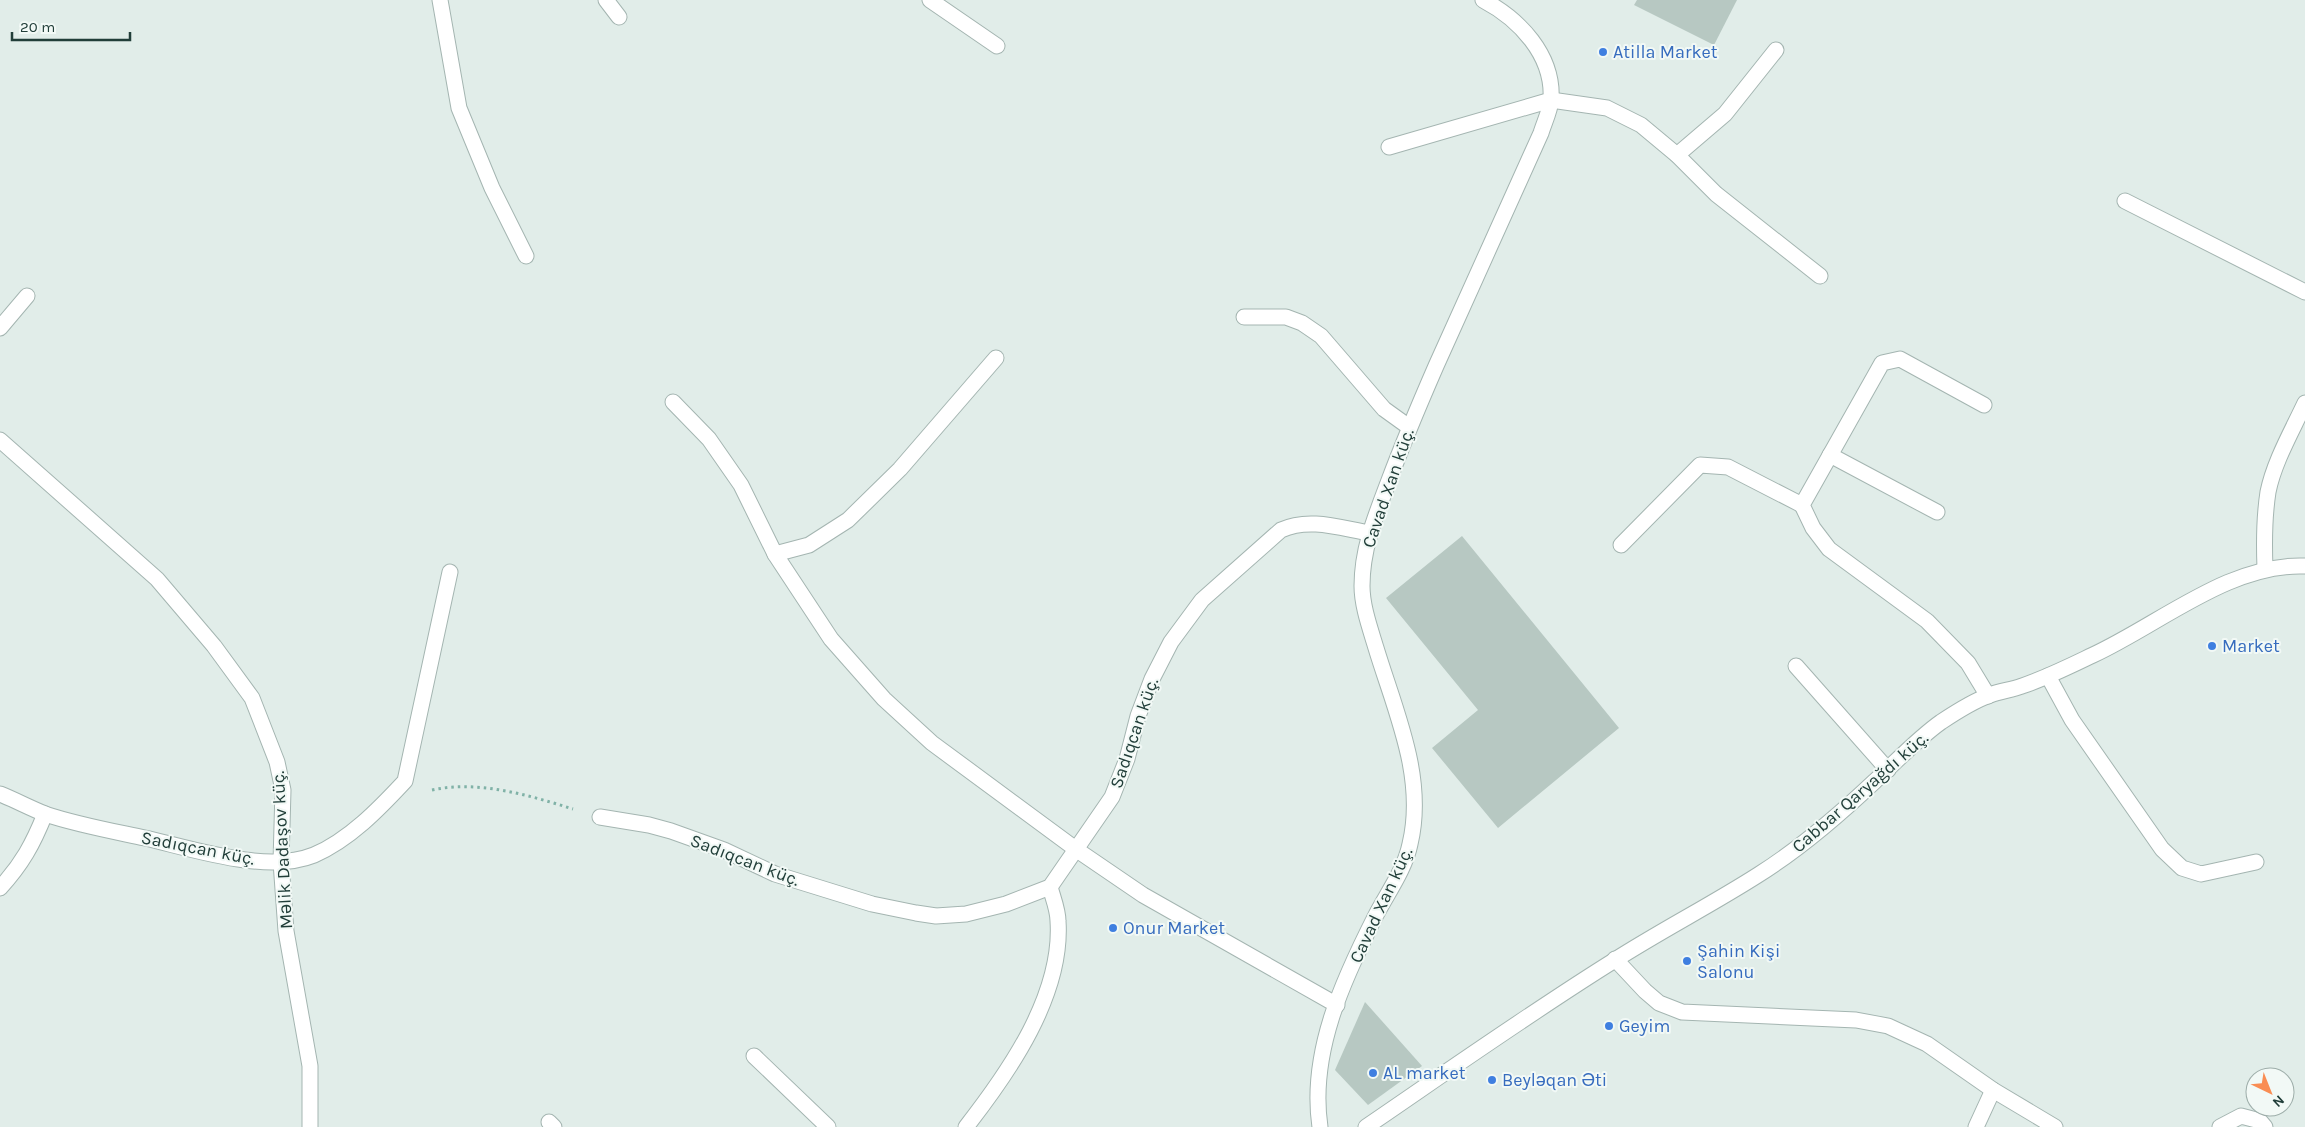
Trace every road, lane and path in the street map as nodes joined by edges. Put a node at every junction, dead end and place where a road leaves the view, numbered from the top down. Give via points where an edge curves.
1 (440, 0) edge
2 (606, 0) edge
3 (930, 0) edge
4 (1482, 0) edge
5 (618, 17) dead end
6 (998, 46) dead end
7 (1776, 50) dead end
8 (1551, 100) junction
9 (1389, 147) dead end
10 (1677, 155) junction
11 (2126, 201) dead end
12 (526, 256) dead end
13 (1820, 276) dead end
14 (2305, 292) edge
15 (27, 296) dead end
16 (1244, 317) dead end
17 (0, 328) edge
18 (996, 358) dead end
19 (673, 402) dead end
20 (2305, 404) edge
21 (1984, 405) dead end
22 (1409, 427) junction
23 (0, 440) edge
24 (1830, 455) junction
25 (1802, 505) junction
26 (1938, 512) dead end
27 (1369, 533) junction
28 (1621, 545) dead end
29 (775, 554) junction
30 (2305, 566) edge
31 (2265, 568) junction
32 (450, 572) dead end
33 (1796, 666) dead end
34 (2048, 676) junction
35 (1988, 696) junction
36 (1888, 770) junction
37 (0, 794) edge
38 (388, 799) junction
39 (45, 814) junction
40 (600, 817) joint
41 (1077, 850) junction
42 (281, 862) junction
43 (2256, 862) dead end
44 (1050, 887) junction
45 (0, 888) edge
46 (1616, 959) junction
47 (1337, 1005) junction
48 (754, 1056) dead end
49 (1993, 1090) junction
50 (310, 1127) edge
51 (828, 1127) edge
52 (966, 1127) edge
53 (1320, 1127) edge
54 (1366, 1127) edge
55 (1976, 1127) edge
56 (2055, 1127) edge
57 (2220, 1127) edge
58 (2265, 1127) edge

1 - 12 street via 460,108 492,188
2 - 5 street
3 - 6 street
4 - 8 street, Cavad Xan küç. via 1515,22 1530,38 1541,54
7 - 10 street via 1725,114
8 - 9 street
8 - 10 street via 1607,108 1641,125
8 - 22 street, Cavad Xan küç. via 1541,133
10 - 13 street via 1716,194
11 - 14 street
15 - 17 street
16 - 22 street via 1286,317 1302,323 1321,336 1384,409
18 - 29 street via 900,469 848,520 809,546
19 - 29 street via 709,439 741,486
20 - 31 street via 2269,490 2264,526
21 - 24 street via 1900,359 1882,363
22 - 27 street, Cavad Xan küç.
23 - 42 street, Məlik Dadaşov küç. via 157,579 214,646 252,698 277,762 283,790
24 - 25 street
24 - 26 street
25 - 28 street via 1728,468 1700,465
25 - 35 street via 1829,550 1927,621 1968,663
27 - 41 street, Sadıqcan küç. via 1309,523 1294,524 1281,530 1202,600 1170,642 1138,716 1127,759 1112,797
27 - 47 street, Cavad Xan küç. via 1362,588 1368,622 1410,760 1415,796 1414,822 1410,846 1400,870 1362,942
29 - 41 street via 831,639 884,699 932,743
30 - 31 street, Cabbar Qaryağdı küç.
31 - 34 street, Cabbar Qaryağdı küç. via 2210,591 2146,629
32 - 38 street, Sadıqcan küç. via 405,781
33 - 36 street
34 - 35 street, Cabbar Qaryağdı küç.
34 - 43 street via 2072,720 2117,785 2162,849 2182,868 2201,874
35 - 36 street, Cabbar Qaryağdı küç. via 1939,724
36 - 46 street, Cabbar Qaryağdı küç. via 1837,817 1772,865
37 - 39 street, Sadıqcan küç.
38 - 40 path via 452,786 491,788 543,799
38 - 42 street, Sadıqcan küç. via 340,841 312,855
39 - 42 street, Sadıqcan küç. via 220,854
39 - 45 street via 32,846
40 - 44 street, Sadıqcan küç. via 649,825 724,850 775,874 872,904 916,913 936,916 966,914 1006,904
41 - 44 street, Sadıqcan küç.
41 - 47 street via 1143,895
42 - 50 street, Məlik Dadaşov küç. via 286,931 310,1066
44 - 52 street via 1058,920 1056,960 1043,1001 1034,1026 999,1084
46 - 49 street via 1660,1003 1682,1012 1856,1020 1888,1026 1927,1044
46 - 54 street, Cabbar Qaryağdı küç.
47 - 53 street, Cavad Xan küç. via 1318,1070 1316,1096
48 - 51 street
49 - 55 street
49 - 56 street
57 - 58 street via 2241,1116 2260,1121

